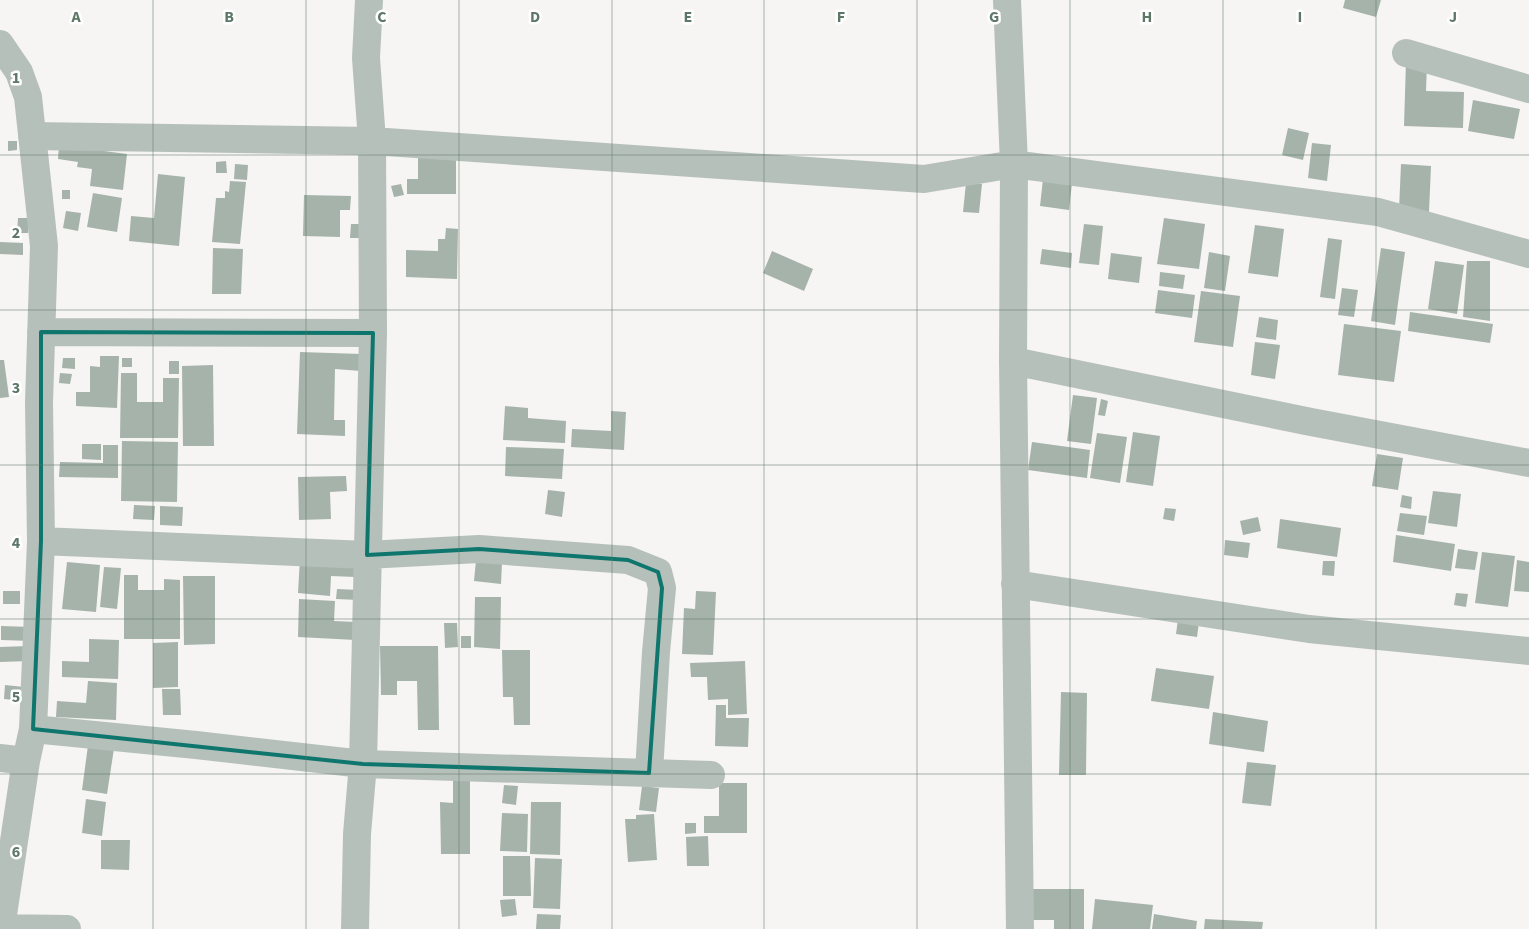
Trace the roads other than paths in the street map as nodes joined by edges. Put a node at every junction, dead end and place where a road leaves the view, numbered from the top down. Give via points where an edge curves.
1 (369, 0) edge
2 (1007, 0) edge
3 (0, 44) edge
4 (1406, 53) dead end
5 (1529, 88) edge
6 (32, 136) junction
7 (372, 141) junction
8 (1014, 164) junction
9 (1529, 254) edge
10 (41, 332) junction
11 (373, 333) junction
12 (1013, 361) junction
13 (1529, 463) edge
14 (41, 541) junction
15 (367, 555) junction
16 (1015, 584) junction
17 (1529, 651) edge
18 (33, 729) junction
19 (13, 759) edge
20 (363, 764) junction
21 (649, 772) junction
22 (711, 774) dead end
23 (1, 928) edge
24 (66, 929) edge
25 (355, 929) edge
26 (1020, 929) edge

1 - 7 street via 366,58
2 - 8 street
3 - 6 street via 19,72 28,97
4 - 5 street
6 - 7 street
6 - 10 street via 44,246
7 - 8 street via 924,179
7 - 11 street
8 - 9 street via 1378,212
8 - 12 street
10 - 11 street
10 - 14 street
11 - 15 street
12 - 13 street
12 - 16 street
14 - 15 street
14 - 18 street
15 - 20 street
15 - 21 street via 479,549 628,560 658,572 662,588
16 - 17 street via 1310,629
16 - 26 street
18 - 19 street
18 - 20 street
19 - 23 street
20 - 21 street
20 - 25 street via 357,834
21 - 22 street
23 - 24 street

